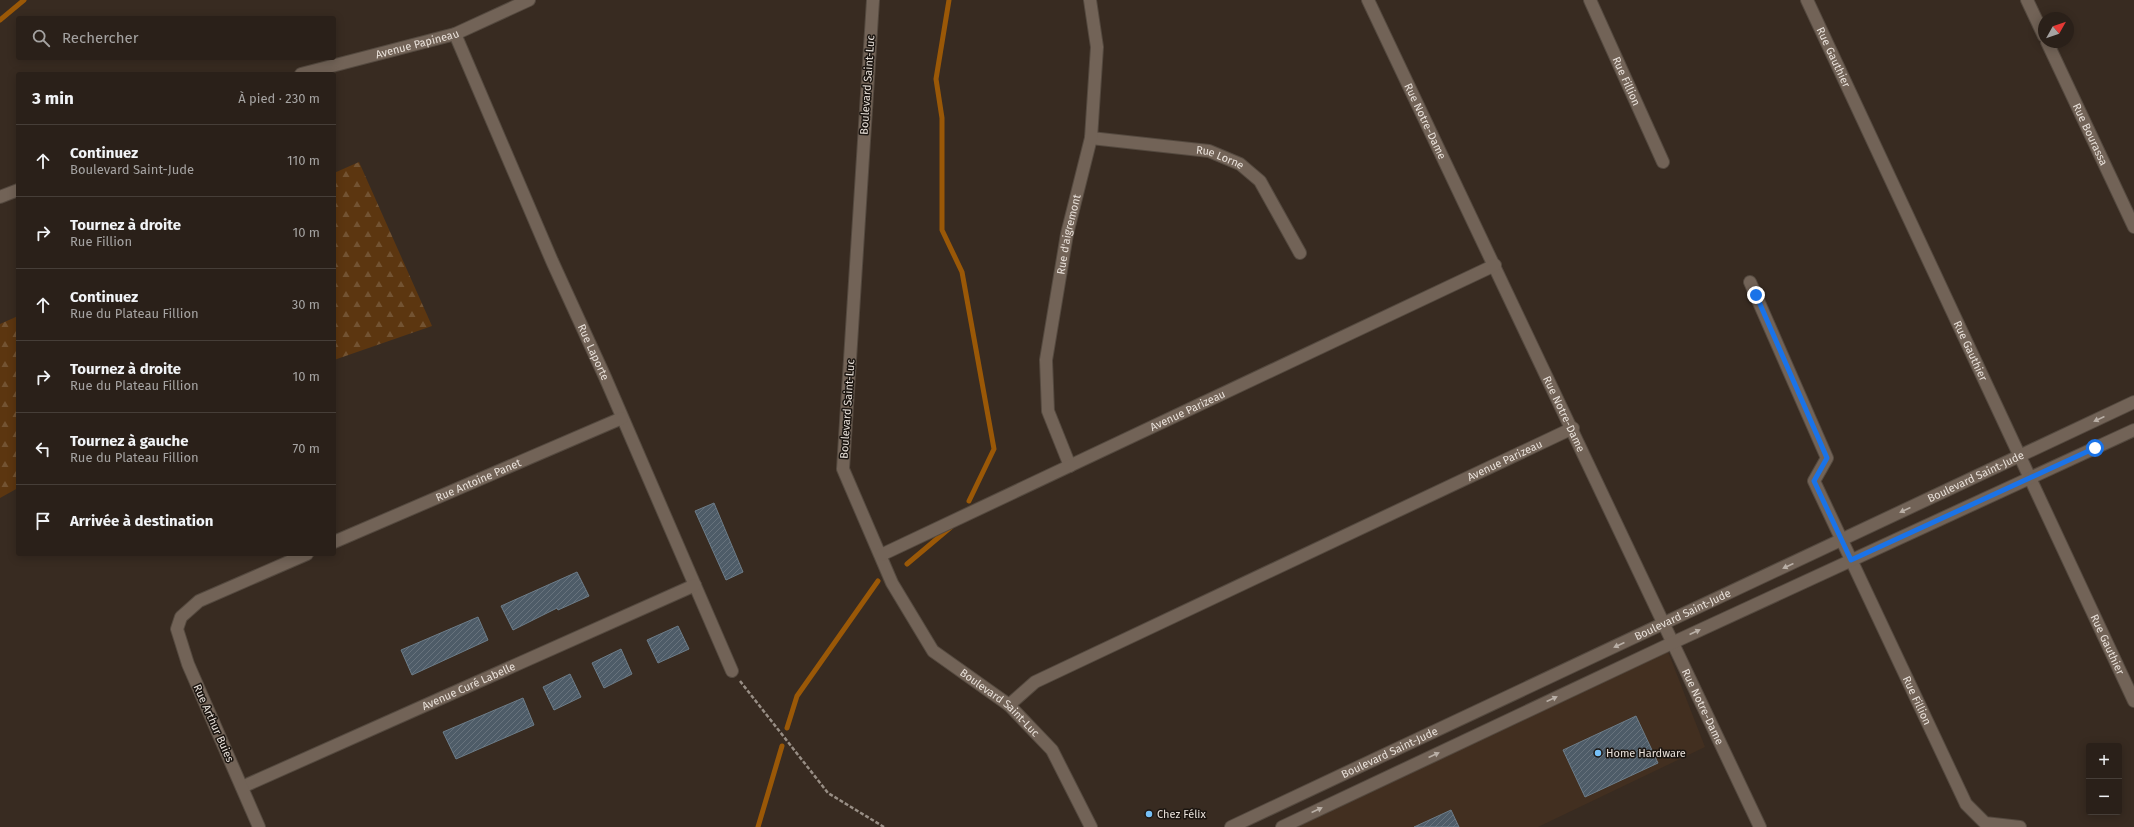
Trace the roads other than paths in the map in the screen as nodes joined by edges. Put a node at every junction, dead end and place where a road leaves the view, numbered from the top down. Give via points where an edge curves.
1 (529, 0) edge
2 (873, 0) edge
3 (1090, 0) edge
4 (1368, 0) edge
5 (1590, 0) edge
6 (1808, 0) edge
7 (2027, 0) edge
8 (2038, 23) edge
9 (455, 34) junction
10 (2050, 48) edge
11 (309, 72) edge
12 (1091, 138) junction
13 (1663, 162) dead end
14 (16, 191) edge
15 (0, 197) edge
16 (2134, 227) edge
17 (1300, 253) dead end
18 (1495, 265) junction
19 (1750, 282) dead end
20 (2134, 402) edge
21 (622, 418) junction
22 (1573, 428) junction
23 (2134, 430) edge
24 (2020, 456) junction
25 (1070, 466) junction
26 (2029, 478) junction
27 (336, 541) edge
28 (1841, 541) junction
29 (881, 555) junction
30 (302, 556) edge
31 (1851, 560) junction
32 (695, 585) junction
33 (1663, 624) junction
34 (1672, 643) junction
35 (732, 671) road end
36 (2134, 701) edge
37 (1009, 705) junction
38 (242, 787) junction
39 (259, 827) edge
40 (1091, 827) edge
41 (1231, 827) edge
42 (1282, 827) edge
43 (1760, 827) edge
44 (2020, 827) edge

1 - 9 street, Avenue Papineau
2 - 29 street, Boulevard Saint-Luc via 843,469
3 - 12 street, Rue d'aigremont via 1097,47
4 - 18 street, Rue Notre-Dame
5 - 13 street, Rue Fillion
6 - 24 street, Rue Gauthier
7 - 8 street
9 - 11 street, Avenue Papineau
9 - 21 street, Rue Laporte
10 - 16 street, Rue Bourassa
12 - 17 street, Rue Lorne via 1209,151 1240,164 1260,182
12 - 25 street, Rue d'aigremont via 1067,234 1046,360 1048,411
14 - 15 street
18 - 22 street, Rue Notre-Dame
18 - 25 street, Avenue Parizeau
19 - 28 street, Rue Fillion via 1827,458 1814,481
20 -> 24 street, Boulevard Saint-Jude
21 - 27 street, Rue Antoine Panet
21 - 32 street, Rue Laporte
22 - 33 street, Rue Notre-Dame
22 - 37 street, Avenue Parizeau via 1035,682
23 - 26 street, Boulevard Saint-Jude
24 - 26 street, Rue Gauthier
24 -> 28 street, Boulevard Saint-Jude
25 - 29 street, Avenue Parizeau
26 - 31 street, Boulevard Saint-Jude
26 - 36 street, Rue Gauthier
28 - 31 street, Rue Fillion
28 -> 33 street, Boulevard Saint-Jude
29 - 37 street, Boulevard Saint-Luc via 892,582 934,651
30 - 38 street, Rue Arthur Buies via 199,601 182,617 178,629 188,664
34 -> 31 street, Boulevard Saint-Jude
31 - 44 street, Rue Fillion via 1966,804 1985,823
32 - 35 street, Rue Laporte
32 - 38 street, Avenue Curé Labelle
33 - 34 street, Rue Notre-Dame
33 -> 41 street, Boulevard Saint-Jude
42 -> 34 street, Boulevard Saint-Jude
34 - 43 street, Rue Notre-Dame
37 - 40 street, Boulevard Saint-Luc via 1052,750
38 - 39 street, Rue Arthur Buies

